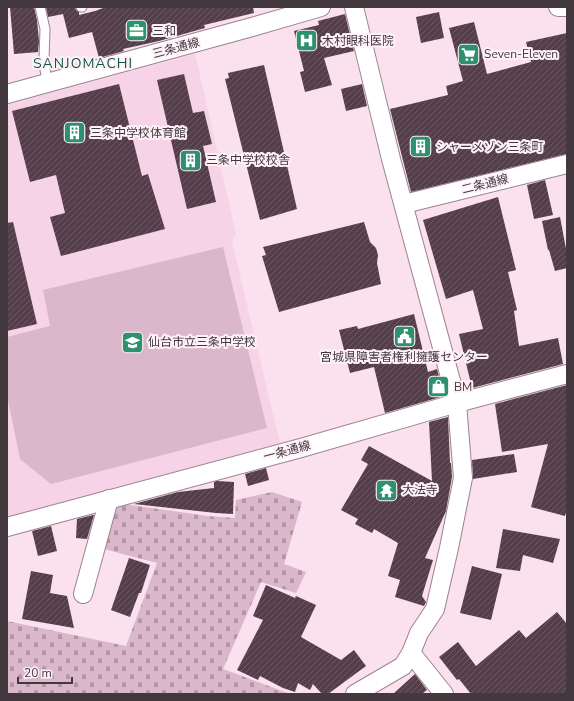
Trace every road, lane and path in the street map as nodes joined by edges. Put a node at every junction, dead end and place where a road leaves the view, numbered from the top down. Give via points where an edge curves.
1 (40, 7) edge
2 (321, 7) edge
3 (354, 7) edge
4 (558, 7) edge
5 (567, 7) edge
6 (48, 83) junction
7 (7, 94) edge
8 (567, 164) edge
9 (404, 204) junction
10 (567, 374) edge
11 (457, 403) junction
12 (109, 499) junction
13 (7, 527) edge
14 (83, 594) dead end
15 (411, 653) junction
16 (355, 694) edge
17 (444, 694) edge

1 - 6 lane via 45,29 44,70
2 - 6 street, 三条通線
3 - 9 street
4 - 5 street
6 - 7 street, 三条通線
8 - 9 street, 二条通線
9 - 11 street
10 - 11 street, 一条通線
11 - 12 street, 一条通線
11 - 15 street via 463,478 435,609 419,633
12 - 13 street, 一条通線
12 - 14 street
15 - 16 street via 403,666
15 - 17 street

